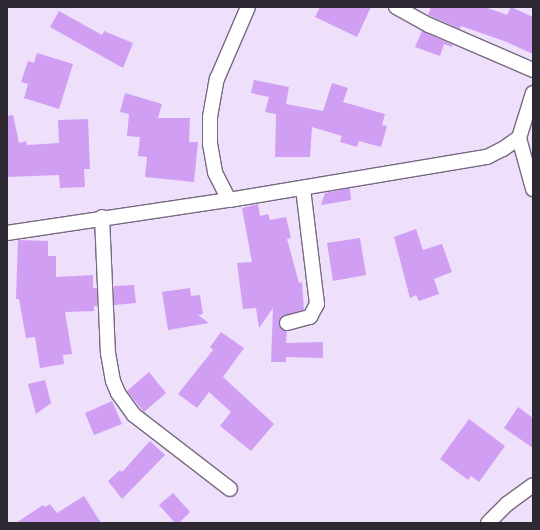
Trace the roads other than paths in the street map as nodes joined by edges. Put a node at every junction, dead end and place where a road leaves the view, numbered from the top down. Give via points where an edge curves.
1 (248, 7) edge
2 (396, 7) edge
3 (533, 70) edge
4 (533, 94) edge
5 (518, 138) junction
6 (303, 188) junction
7 (533, 189) edge
8 (229, 200) junction
9 (102, 217) junction
10 (7, 233) edge
11 (287, 323) dead end
12 (533, 485) edge
13 (230, 489) dead end
14 (488, 523) edge

1 - 8 street via 217,79 210,116 210,144 215,172
2 - 3 street via 429,25
4 - 5 street
5 - 6 street via 487,157
5 - 7 street
6 - 8 street
6 - 11 street via 317,304 310,317
8 - 9 street
9 - 10 street
9 - 13 street via 108,353 118,394 134,415
12 - 14 street via 507,504

